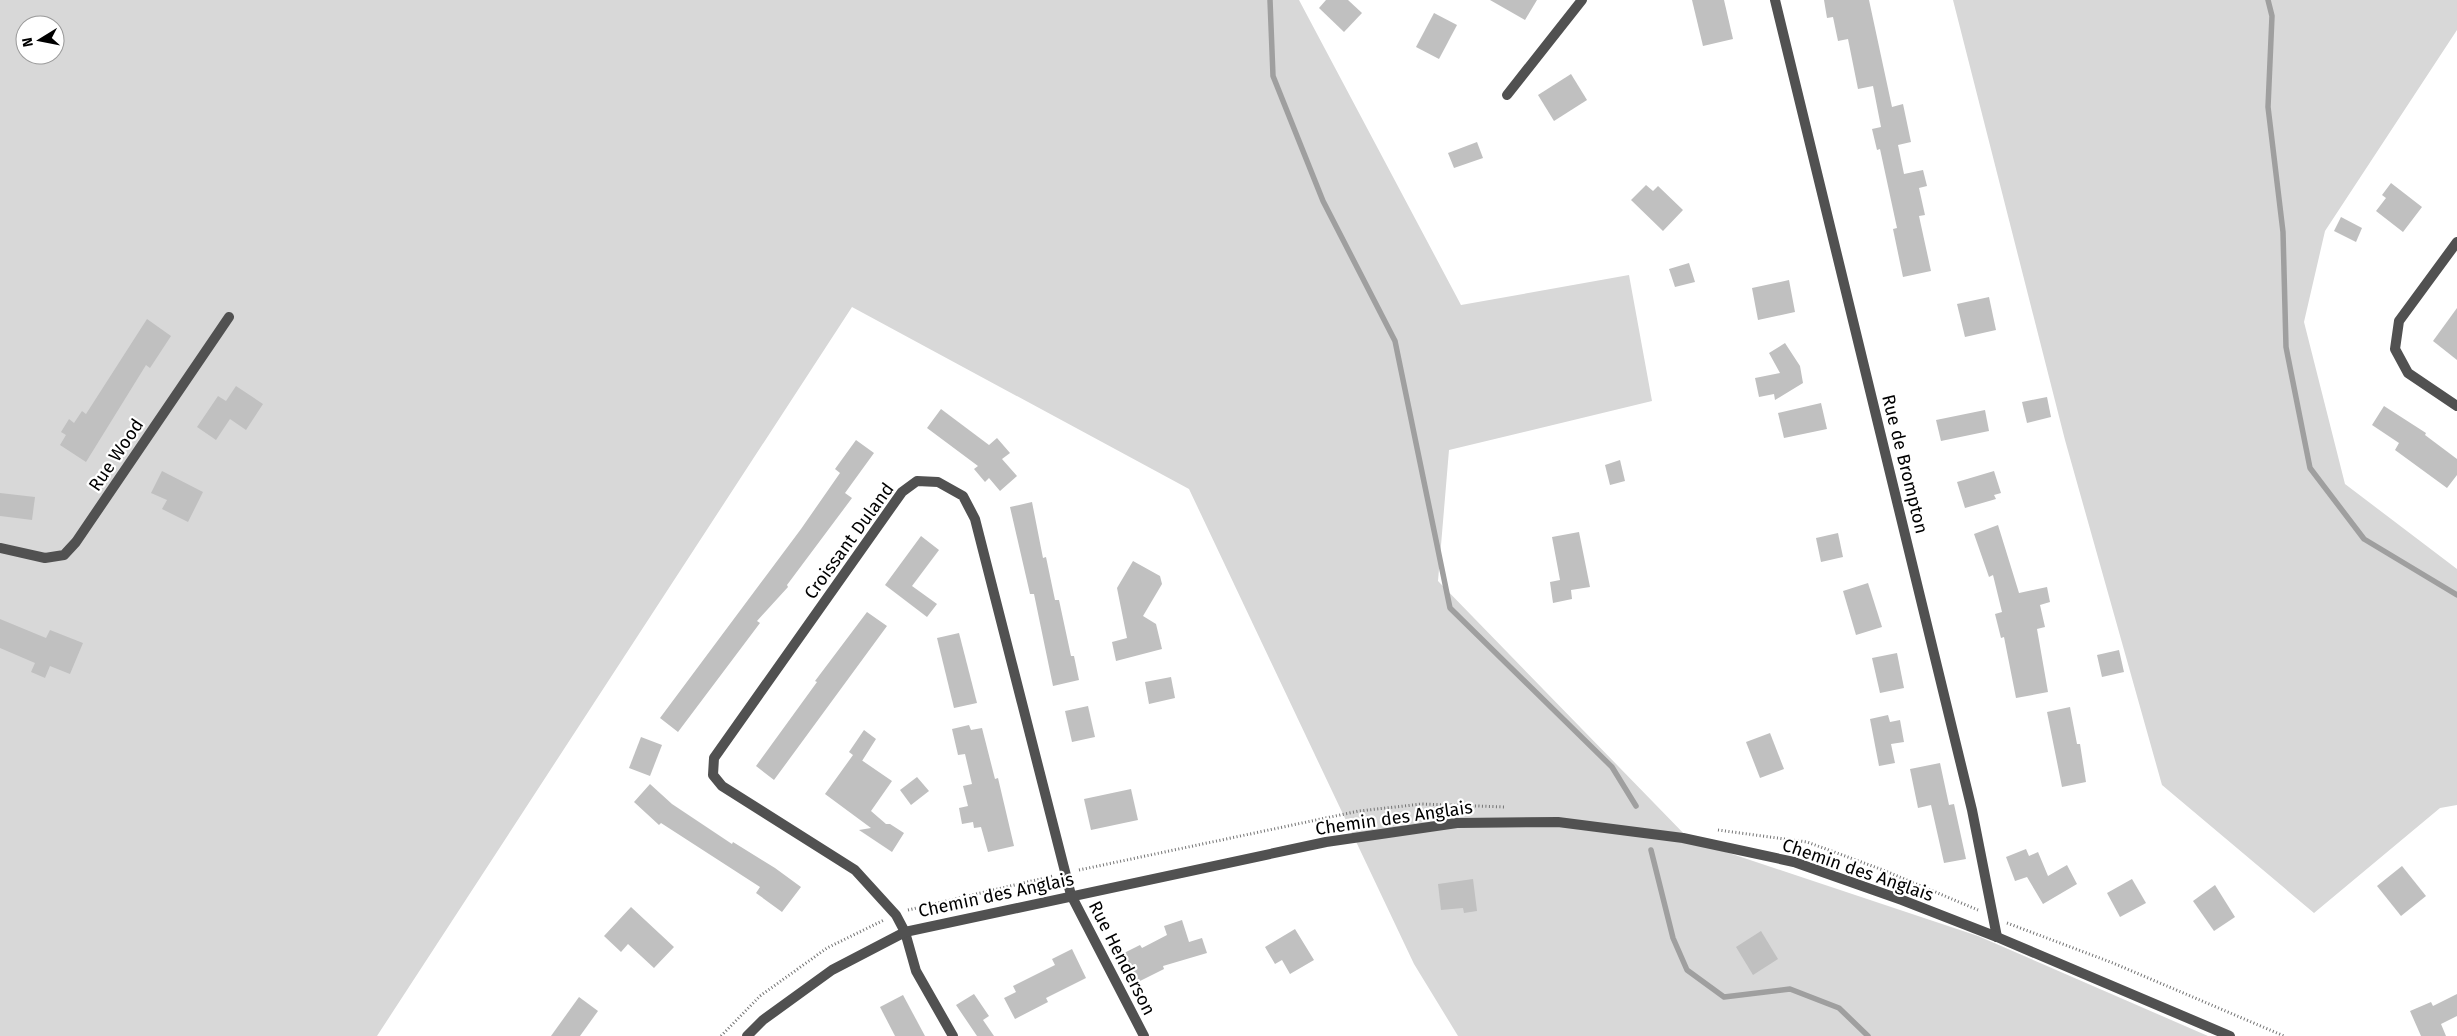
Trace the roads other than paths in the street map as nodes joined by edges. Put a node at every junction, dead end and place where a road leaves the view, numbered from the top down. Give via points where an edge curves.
1 (1775, 0) edge
2 (1580, 1) edge
3 (1507, 95) dead end
4 (2457, 242) edge
5 (229, 317) dead end
6 (2457, 406) edge
7 (0, 548) edge
8 (1071, 895) junction
9 (905, 932) junction
10 (1997, 937) junction
11 (748, 1036) edge
12 (953, 1036) edge
13 (1144, 1036) edge
14 (2230, 1036) edge

1 - 10 street, Rue de Brompton via 1972,810
2 - 3 street
4 - 6 street via 2399,322 2395,349 2408,373
5 - 7 street, Rue Wood via 64,555 44,558
8 - 9 street, Chemin des Anglais
8 - 9 street, Croissant Duland via 975,519 964,496 938,482 917,481 902,492 714,758 713,775 722,786 855,870 896,915
8 - 10 street, Chemin des Anglais via 1326,842 1403,830 1457,823 1558,822 1683,838 1794,862
8 - 13 street, Rue Henderson
9 - 11 street, Chemin des Anglais via 832,970 763,1020
9 - 12 street, Croissant Duland via 916,971
10 - 14 street, Chemin des Anglais

